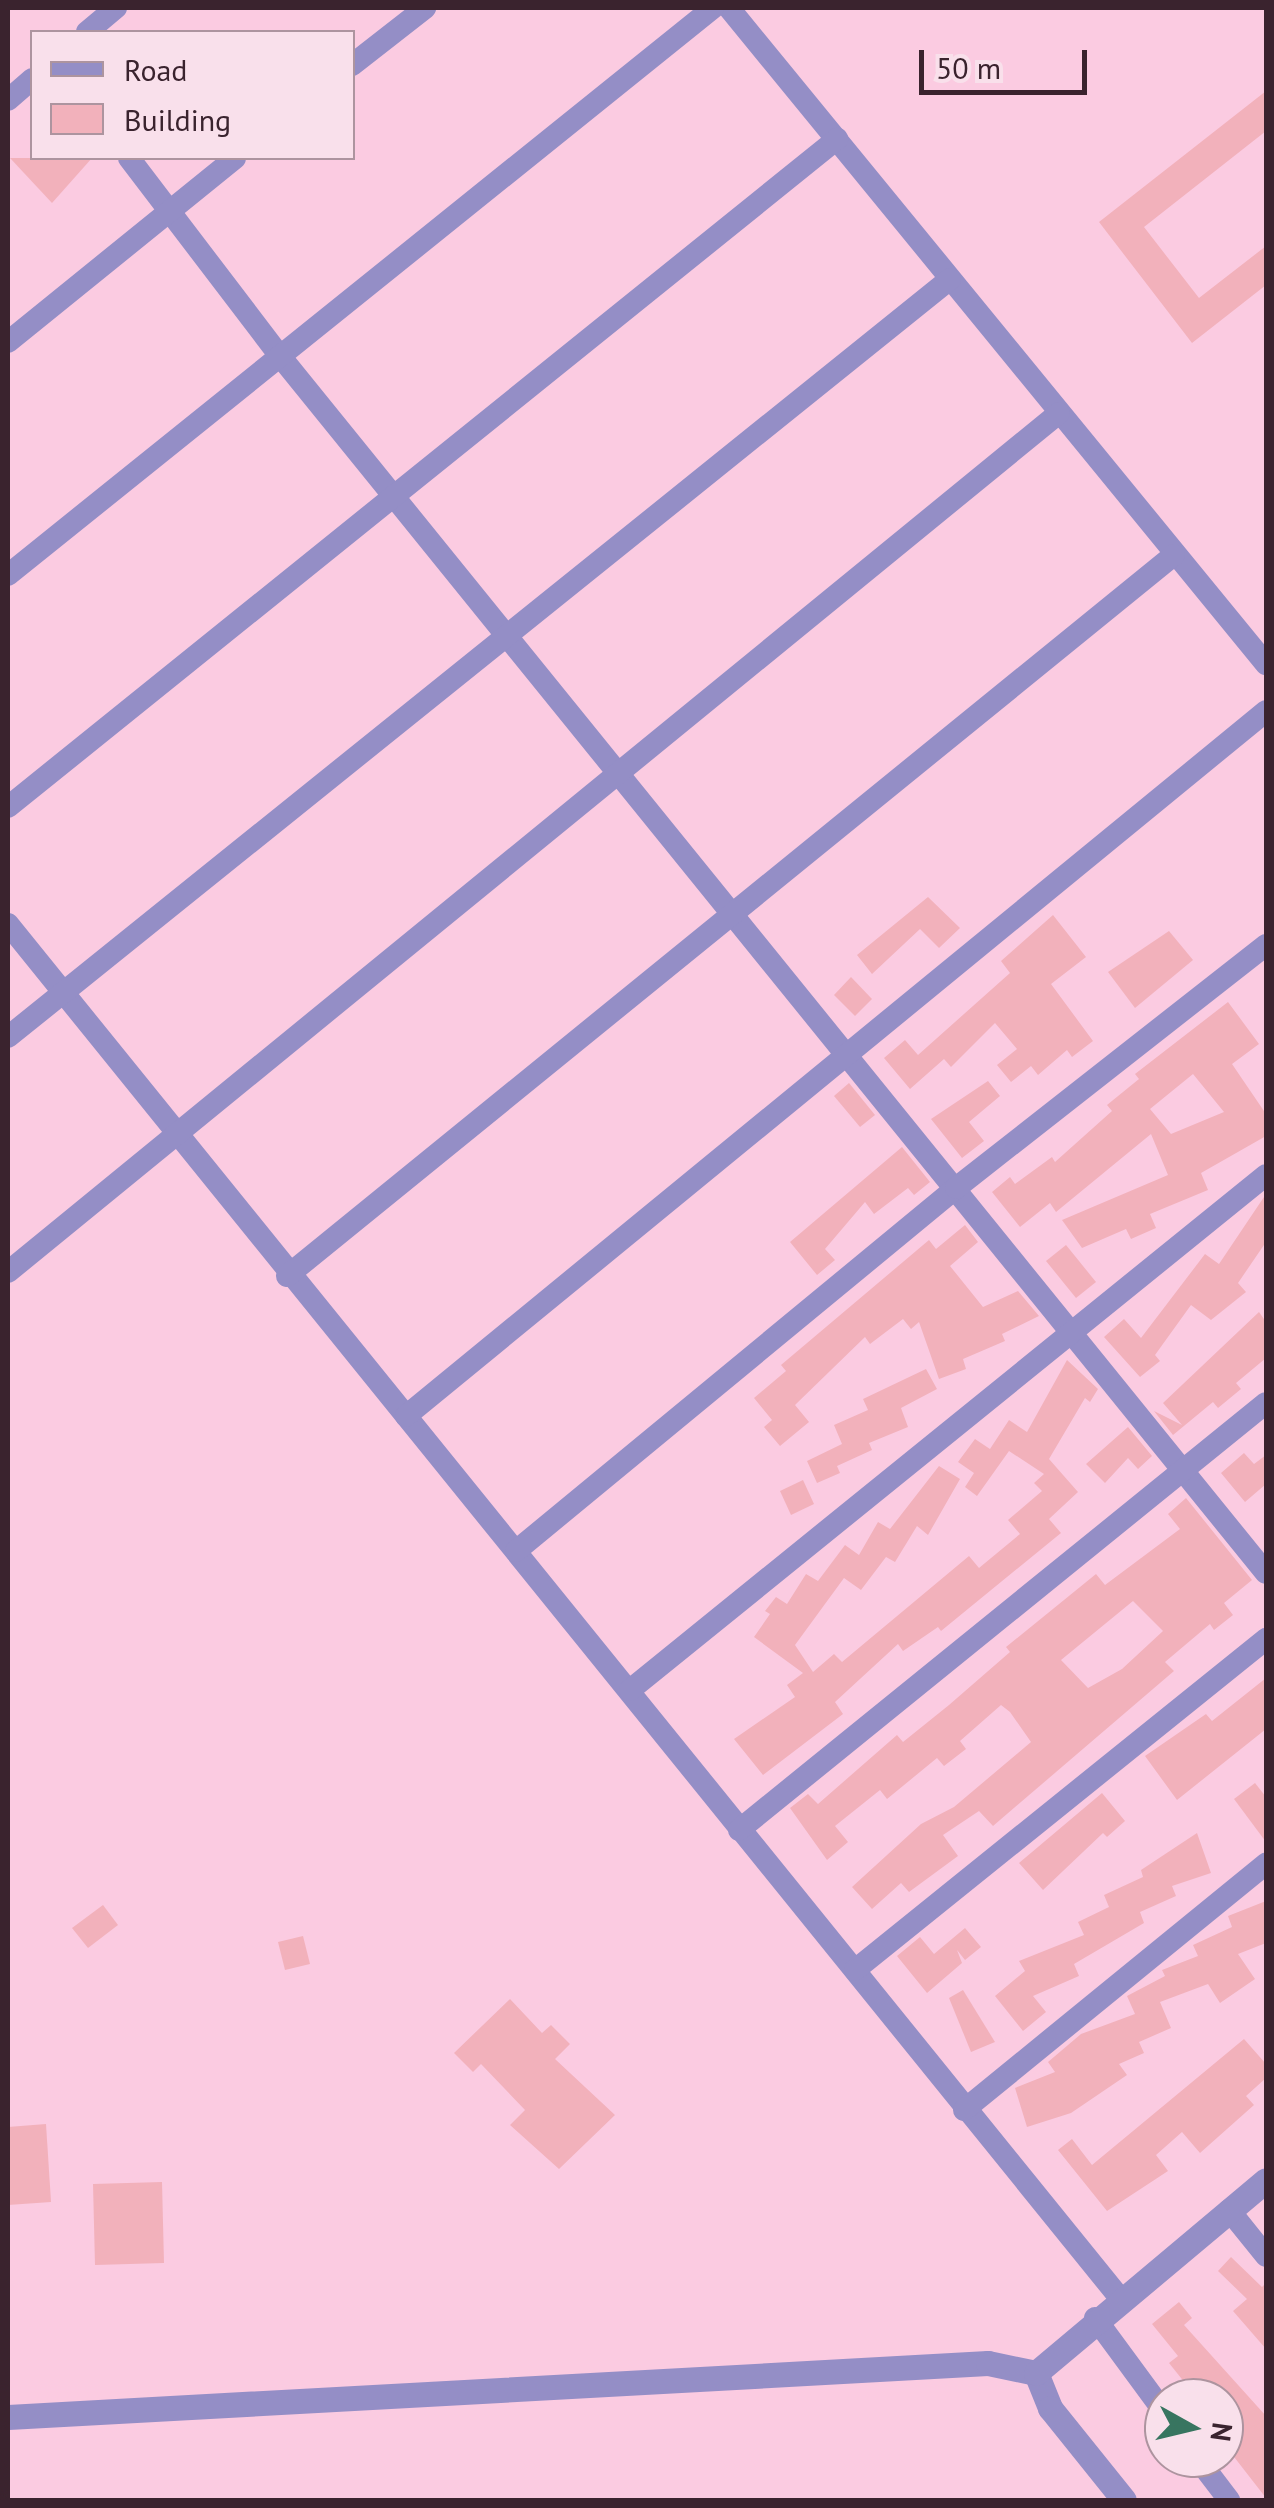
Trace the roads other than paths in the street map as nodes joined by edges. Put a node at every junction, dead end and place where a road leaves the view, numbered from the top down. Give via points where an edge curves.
1 (116, 8) edge
2 (424, 8) edge
3 (713, 8) edge
4 (728, 8) edge
5 (89, 30) edge
6 (355, 62) edge
7 (30, 81) edge
8 (8, 100) edge
9 (837, 138) junction
10 (131, 160) edge
11 (232, 160) edge
12 (170, 209) junction
13 (950, 279) junction
14 (8, 342) edge
15 (280, 356) junction
16 (1058, 413) junction
17 (397, 494) junction
18 (1174, 556) junction
19 (8, 575) edge
20 (508, 635) junction
21 (1266, 664) edge
22 (1266, 711) edge
23 (618, 772) junction
24 (8, 808) edge
25 (731, 911) junction
26 (8, 924) edge
27 (1266, 945) edge
28 (62, 992) junction
29 (8, 1037) edge
30 (843, 1052) junction
31 (176, 1135) junction
32 (1266, 1175) edge
33 (956, 1188) junction
34 (8, 1272) edge
35 (287, 1276) junction
36 (1072, 1332) junction
37 (1266, 1403) edge
38 (406, 1416) junction
39 (1184, 1468) junction
40 (516, 1551) junction
41 (1266, 1573) edge
42 (1266, 1639) edge
43 (630, 1690) junction
44 (739, 1830) junction
45 (1266, 1864) edge
46 (855, 1970) junction
47 (964, 2110) junction
48 (1266, 2180) edge
49 (1230, 2210) junction
50 (1266, 2256) edge
51 (1120, 2298) junction
52 (1095, 2318) junction
53 (1036, 2373) junction
54 (1144, 2385) edge
55 (8, 2417) edge
56 (1212, 2478) edge
57 (1124, 2500) edge
58 (1228, 2500) edge

1 - 5 street
2 - 6 street
3 - 15 street
4 - 9 street
7 - 8 street
9 - 13 street
9 - 17 street
10 - 12 street
11 - 12 street
12 - 14 street
12 - 15 street
13 - 16 street
13 - 20 street
15 - 17 street
15 - 19 street
16 - 18 street
16 - 23 street
17 - 20 street
17 - 24 street
18 - 21 street
18 - 25 street
20 - 23 street
20 - 28 street
22 - 30 street
23 - 25 street
23 - 31 street
25 - 30 street
25 - 35 street
26 - 28 street
27 - 33 street
28 - 29 street
28 - 31 street
30 - 33 street
30 - 38 street
31 - 34 street
31 - 35 street
32 - 36 street
33 - 36 street
33 - 40 street
35 - 38 street
36 - 39 street
36 - 43 street
37 - 39 street
38 - 40 street
39 - 41 street
39 - 44 street
40 - 43 street
42 - 46 street
43 - 44 street
44 - 46 street
45 - 47 street
46 - 47 street
47 - 51 street
48 - 49 street
49 - 50 street
49 - 51 street
51 - 52 street
52 - 53 street
52 - 54 street
53 - 55 street via 988,2363
53 - 57 street via 1050,2408
56 - 58 street

